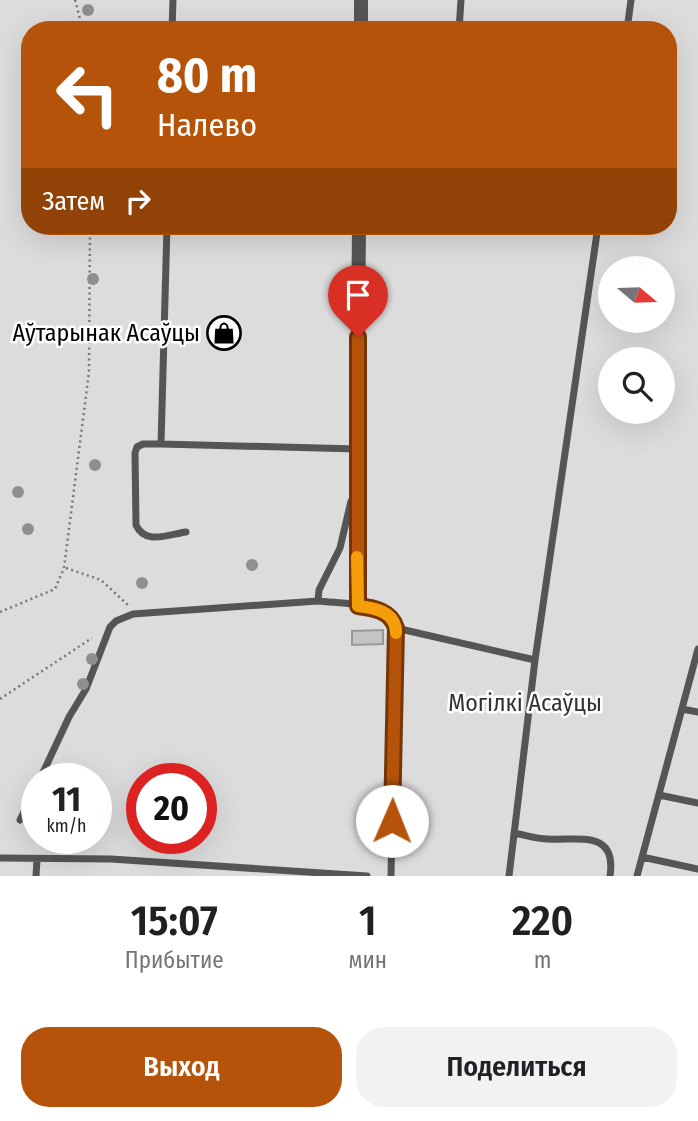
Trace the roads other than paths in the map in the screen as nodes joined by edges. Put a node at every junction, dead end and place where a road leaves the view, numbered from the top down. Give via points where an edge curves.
1 (173, 0) edge
2 (361, 0) edge
3 (461, 0) edge
4 (631, 0) edge
5 (172, 21) edge
6 (361, 21) edge
7 (460, 21) edge
8 (628, 21) edge
9 (167, 235) edge
10 (359, 235) edge
11 (597, 235) edge
12 (161, 444) junction
13 (357, 449) junction
14 (357, 477) junction
15 (186, 532) dead end
16 (318, 601) junction
17 (358, 606) junction
18 (396, 628) junction
19 (698, 649) edge
20 (535, 660) junction
21 (682, 709) junction
22 (698, 712) edge
23 (47, 763) edge
24 (659, 795) junction
25 (698, 803) edge
26 (514, 833) junction
27 (642, 857) junction
28 (0, 858) edge
29 (37, 860) junction
30 (698, 869) edge
31 (36, 876) edge
32 (367, 876) edge
33 (391, 876) edge
34 (509, 876) edge
35 (610, 876) edge
36 (637, 876) edge

1 - 5 lane
2 - 6 street
3 - 7 lane
4 - 8 lane
9 - 12 lane
10 - 13 street
11 - 20 lane
12 - 13 lane
12 - 15 lane via 143,444 135,453 136,525 148,538
13 - 14 street
14 - 16 lane via 340,548
14 - 17 street
16 - 17 lane
16 - 23 lane via 133,614 116,621
17 - 18 lane via 387,614
18 - 20 lane
18 - 33 lane
19 - 21 lane
20 - 26 lane
21 - 22 lane
21 - 24 lane
24 - 25 lane
24 - 27 lane
26 - 34 lane
26 - 35 lane via 600,842 609,853
27 - 30 lane
27 - 36 lane
28 - 29 lane
29 - 31 lane
29 - 32 lane via 111,859

